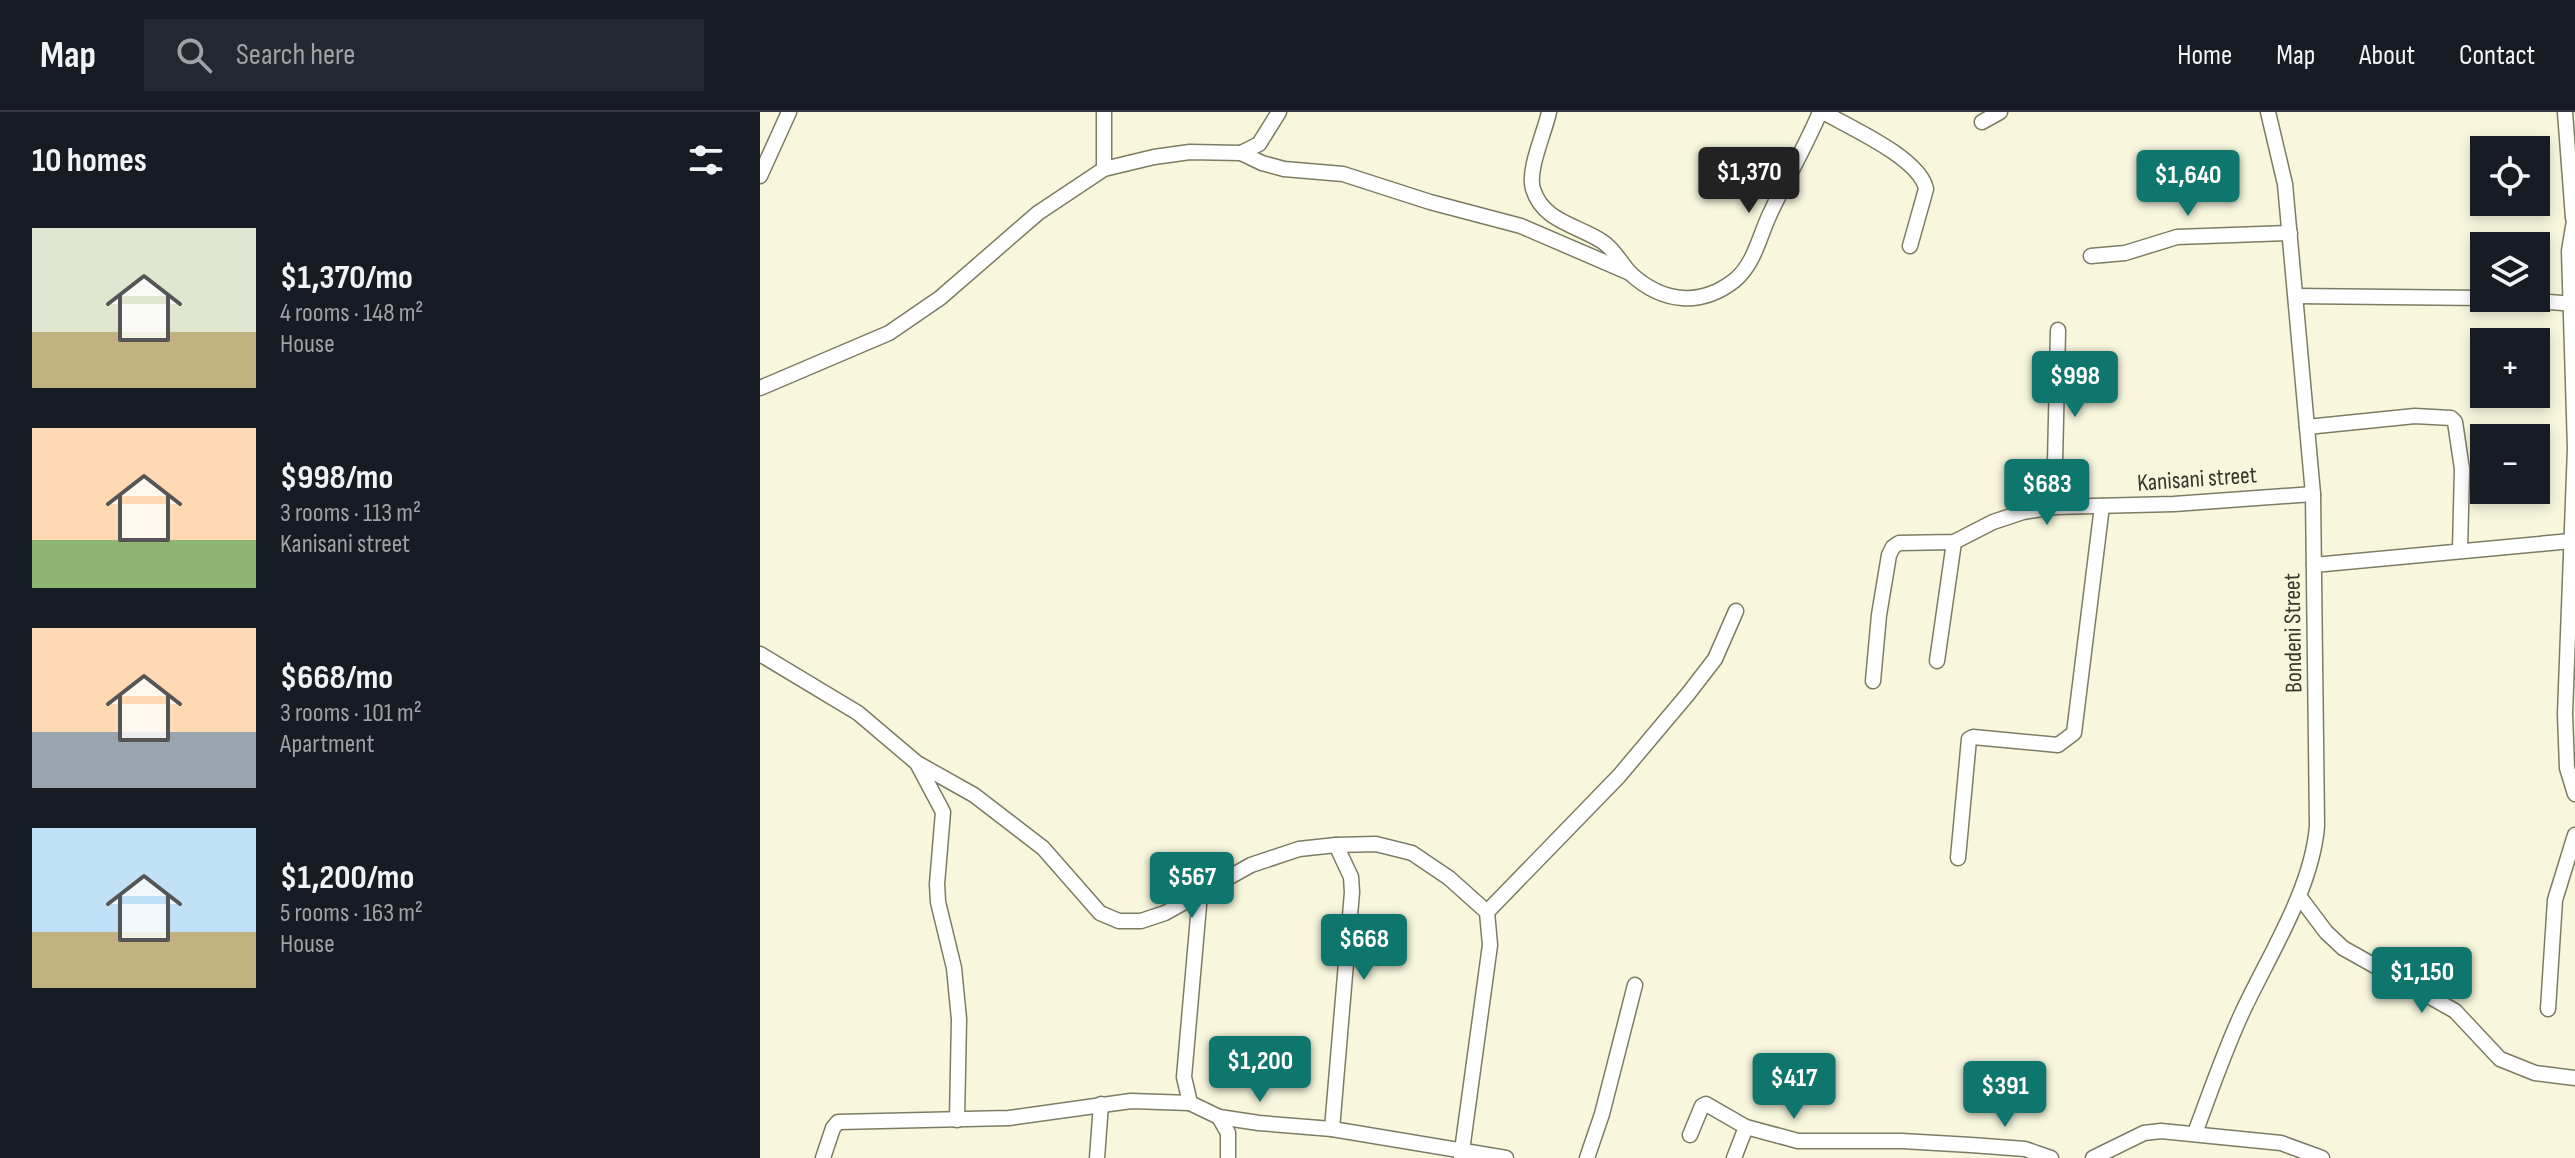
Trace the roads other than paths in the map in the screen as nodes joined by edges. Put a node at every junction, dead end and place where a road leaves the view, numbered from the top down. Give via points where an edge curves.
1 (789, 112) edge
2 (1104, 112) edge
3 (1279, 112) edge
4 (1549, 112) edge
5 (1821, 112) edge
6 (2000, 112) edge
7 (2268, 112) edge
8 (2565, 112) edge
9 (1982, 122) dead end
10 (1241, 153) junction
11 (1104, 169) junction
12 (760, 176) edge
13 (2574, 217) edge
14 (2290, 233) junction
15 (1910, 246) dead end
16 (2091, 256) dead end
17 (1630, 273) junction
18 (2296, 296) junction
19 (2470, 298) edge
20 (2550, 302) edge
21 (2573, 304) edge
22 (2058, 330) dead end
23 (760, 388) edge
24 (2307, 427) junction
25 (2575, 448) edge
26 (2313, 494) junction
27 (2102, 506) junction
28 (2054, 507) junction
29 (2571, 541) junction
30 (1954, 542) junction
31 (2460, 550) junction
32 (2314, 565) junction
33 (1736, 611) dead end
34 (760, 654) edge
35 (1937, 661) dead end
36 (1873, 681) dead end
37 (917, 763) junction
38 (2575, 794) edge
39 (2575, 835) edge
40 (1336, 845) junction
41 (1958, 858) dead end
42 (1200, 894) junction
43 (2299, 896) junction
44 (1487, 912) junction
45 (1635, 985) dead end
46 (2548, 1009) dead end
47 (2575, 1078) edge
48 (1190, 1103) junction
49 (1101, 1104) junction
50 (1219, 1117) junction
51 (957, 1120) junction
52 (1746, 1127) junction
53 (1332, 1129) junction
54 (2195, 1133) junction
55 (1690, 1135) dead end
56 (1462, 1154) edge
57 (823, 1158) edge
58 (1097, 1158) edge
59 (1228, 1158) edge
60 (1506, 1158) edge
61 (1587, 1158) edge
62 (1734, 1158) edge
63 (2051, 1158) edge
64 (2093, 1158) edge
65 (2322, 1158) edge

1 - 12 street
2 - 11 street
3 - 10 street via 1259,144
4 - 17 street via 1532,175 1537,199 1547,213 1604,242
5 - 15 street via 1907,161 1924,179 1926,189
5 - 17 street via 1745,270 1733,281 1699,299 1680,300 1657,293
6 - 9 street
7 - 14 street, Bondeni Street
8 - 13 street
10 - 11 street via 1190,152
10 - 17 street via 1284,169 1343,174 1521,226
11 - 23 street via 1038,213 940,298 889,333
13 - 21 street via 2569,251
14 - 16 street via 2177,237 2125,253
14 - 18 street, Bondeni Street
18 - 19 street
18 - 24 street, Bondeni Street
20 - 21 street
21 - 25 street
22 - 28 street
24 - 26 street, Bondeni Street
24 - 31 street via 2415,416 2451,418 2462,469
25 - 29 street
26 - 27 street, Kanisani street
26 - 32 street, Bondeni Street
27 - 28 street, Kanisani street
27 - 41 street via 2074,733 2058,745 1969,739
28 - 30 street, Kanisani street via 1993,522
29 - 31 street
29 - 38 street via 2565,714 2567,768
30 - 35 street
30 - 36 street, Kanisani street via 1893,547
31 - 32 street
32 - 43 street, Bondeni Street via 2317,826
33 - 44 street via 1715,659 1688,694 1619,776
34 - 37 street via 858,713
37 - 42 street via 974,795 1043,848 1100,913 1119,921 1141,921
37 - 51 street via 943,812 937,884 959,1019
39 - 46 street via 2555,900
40 - 42 street via 1299,849 1251,865
40 - 44 street via 1376,844 1412,853
40 - 53 street via 1352,892
42 - 48 street via 1184,1077
43 - 47 street via 2343,948 2455,1011 2500,1059 2535,1073
43 - 54 street, Bondeni Street via 2238,1022
44 - 56 street via 1490,945
45 - 61 street
48 - 49 street
48 - 50 street
49 - 51 street
49 - 58 street
50 - 53 street
50 - 59 street via 1228,1133
51 - 57 street via 838,1122
52 - 55 street via 1706,1104
52 - 62 street
52 - 63 street via 1798,1141 1971,1145 2025,1149
53 - 56 street
54 - 64 street via 2151,1131
54 - 65 street via 2281,1143
56 - 60 street

